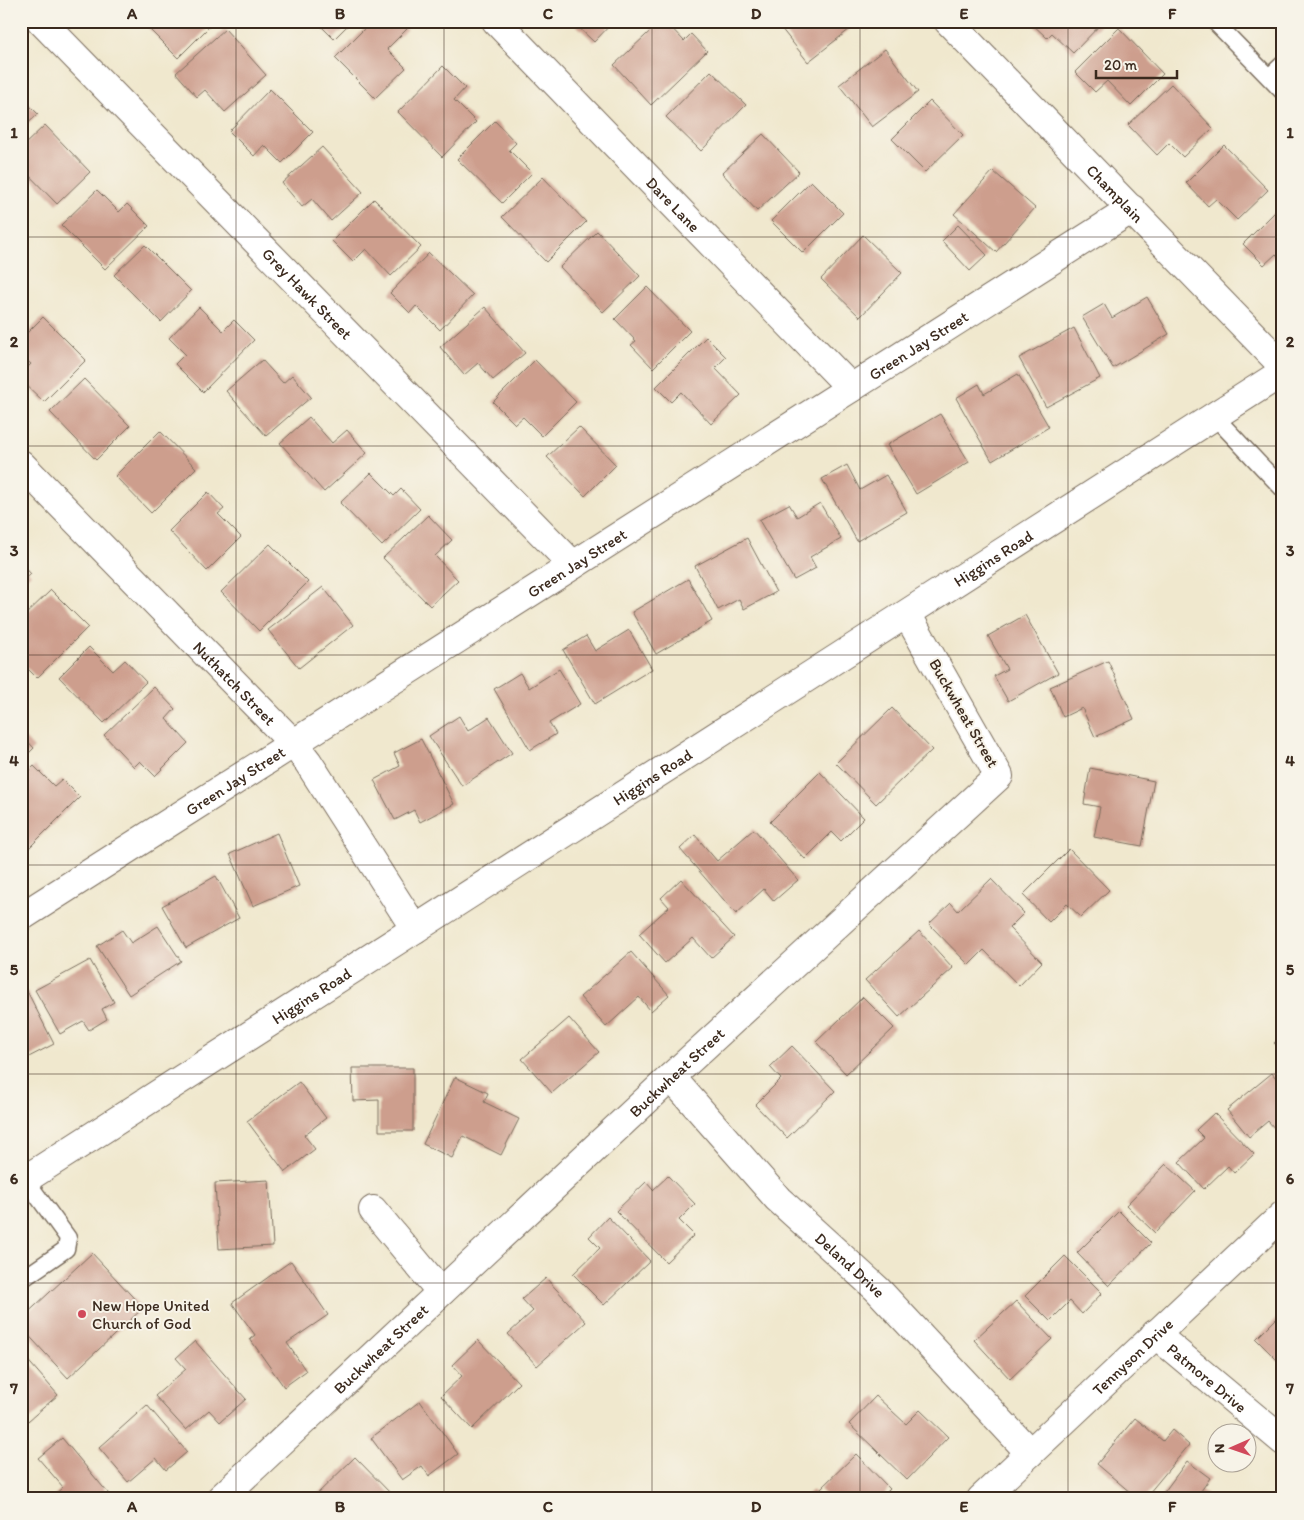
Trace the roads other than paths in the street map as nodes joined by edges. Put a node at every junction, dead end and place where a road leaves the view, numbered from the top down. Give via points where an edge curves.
1 (41, 21) edge
2 (496, 21) edge
3 (948, 21) edge
4 (1214, 21) edge
5 (1283, 64) edge
6 (1269, 78) junction
7 (1283, 92) edge
8 (1132, 209) junction
9 (1283, 366) edge
10 (1283, 372) edge
11 (851, 388) junction
12 (1214, 416) junction
13 (21, 464) edge
14 (1280, 479) edge
15 (573, 565) junction
16 (907, 614) junction
17 (294, 744) junction
18 (21, 917) edge
19 (415, 929) junction
20 (671, 1077) junction
21 (23, 1181) edge
22 (373, 1210) dead end
23 (1283, 1215) edge
24 (21, 1280) edge
25 (440, 1292) junction
26 (1155, 1334) junction
27 (1283, 1440) edge
28 (1030, 1453) junction
29 (220, 1499) edge
30 (980, 1499) edge

1 - 15 street, Grey Hawk Street
2 - 11 street, Dare Lane
3 - 8 street, Champlain
4 - 6 lane
5 - 6 lane
6 - 7 lane
8 - 9 street, Champlain
8 - 11 street, Green Jay Street
10 - 12 street, Higgins Road
11 - 15 street, Green Jay Street
12 - 14 lane
12 - 16 street, Higgins Road
13 - 17 street, Nuthatch Street
15 - 17 street, Green Jay Street
16 - 19 street, Higgins Road
16 - 20 street, Buckwheat Street via 999,776
17 - 18 street, Green Jay Street
17 - 19 street, Nuthatch Street
19 - 21 street, Higgins Road
20 - 25 street, Buckwheat Street
20 - 28 street, Deland Drive via 778,1200 876,1289
21 - 24 lane via 68,1238 66,1249
22 - 25 street
23 - 26 street, Tennyson Drive
25 - 29 street, Buckwheat Street
26 - 27 street, Patmore Drive
26 - 28 street, Tennyson Drive
28 - 30 street, Tennyson Drive

